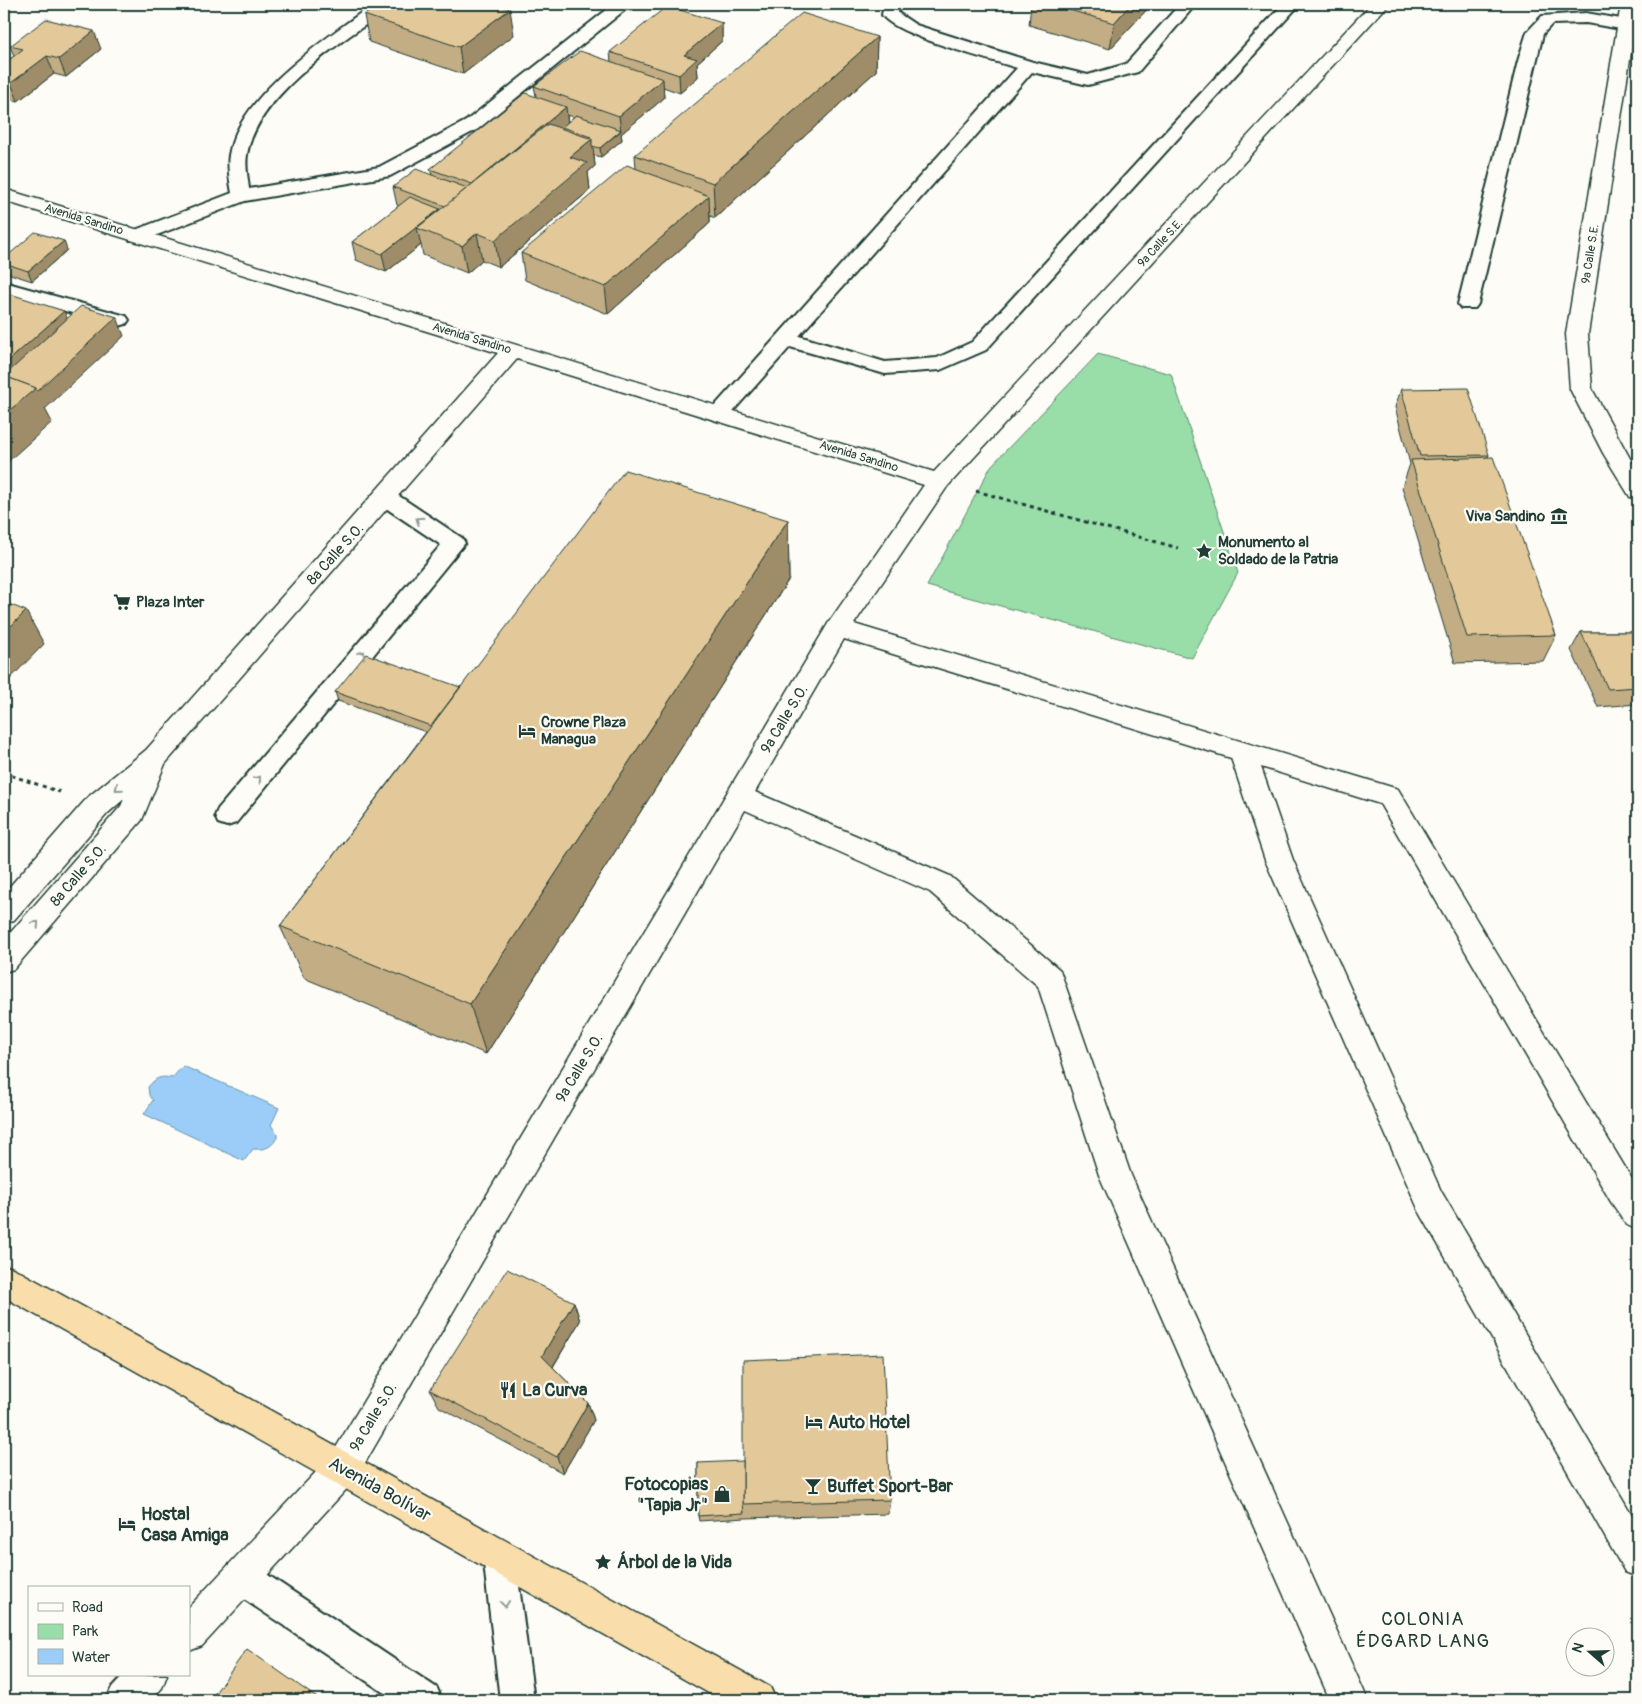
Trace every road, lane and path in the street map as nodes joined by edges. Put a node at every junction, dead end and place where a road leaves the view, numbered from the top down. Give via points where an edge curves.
1 (383, 4) edge
2 (624, 4) edge
3 (892, 4) edge
4 (1188, 4) edge
5 (1292, 4) edge
6 (1380, 4) edge
7 (1630, 4) edge
8 (1627, 25) junction
9 (1028, 66) junction
10 (4, 195) edge
11 (241, 196) junction
12 (137, 236) junction
13 (4, 288) edge
14 (1468, 304) dead end
15 (118, 320) dead end
16 (786, 340) junction
17 (513, 350) junction
18 (719, 414) junction
19 (939, 481) junction
20 (1638, 491) edge
21 (988, 495) dead end
22 (385, 497) junction
23 (1178, 548) dead end
24 (838, 628) junction
25 (1242, 751) junction
26 (155, 757) junction
27 (4, 773) edge
28 (739, 796) junction
29 (98, 805) junction
30 (227, 816) dead end
31 (4, 912) edge
32 (4, 960) edge
33 (1638, 1215) edge
34 (4, 1280) edge
35 (343, 1468) junction
36 (499, 1555) junction
37 (1638, 1559) edge
38 (241, 1577) junction
39 (190, 1631) edge
40 (147, 1676) edge
41 (125, 1700) edge
42 (425, 1700) edge
43 (517, 1700) edge
44 (756, 1700) edge
45 (1348, 1700) edge

1 - 11 lane via 295,70 256,114 238,152
2 - 11 lane via 472,125 393,168
3 - 9 lane via 890,15 910,28
4 - 9 lane via 1132,68 1088,80
5 - 16 lane via 979,346 940,364 885,368
6 - 19 street, 9a Calle S.E.
7 - 8 street, 9a Calle S.E.
8 - 14 lane via 1586,18 1548,19 1535,32
8 - 20 street, 9a Calle S.E. via 1577,334 1581,389
9 - 16 lane
10 - 12 street, Avenida Sandino
11 - 12 lane
12 - 17 street, Avenida Sandino
13 - 15 lane
16 - 18 lane
17 - 18 street, Avenida Sandino
17 - 22 street, 8a Calle S.O.
18 - 19 street, Avenida Sandino
19 - 24 street, 9a Calle S.O.
21 - 23 path
22 - 26 street, 8a Calle S.O.
30 -> 22 lane via 454,543
24 - 25 street
24 - 28 street, 9a Calle S.O.
25 - 33 street via 1389,796
25 - 37 street via 1279,860 1430,1201
26 -> 29 street, 8a Calle S.O.
32 -> 26 street, 8a Calle S.O. via 132,812
27 - 29 path
28 - 35 street, 9a Calle S.O.
28 - 45 street via 940,884 1050,979 1115,1175
29 - 31 street, 8a Calle S.O.
34 - 35 highway, Avenida Bolívar
35 - 36 highway, Avenida Bolívar
35 - 38 street, 9a Calle S.O.
36 -> 43 lane
36 - 44 highway, Avenida Bolívar
38 - 39 street, 9a Calle S.O.
38 - 42 lane
40 - 41 street

